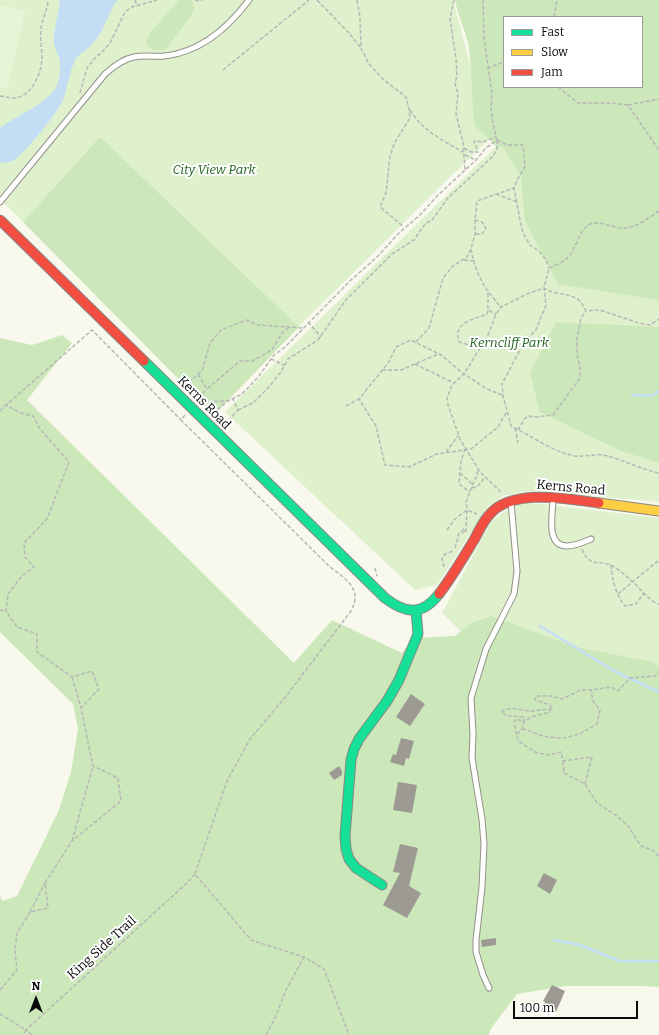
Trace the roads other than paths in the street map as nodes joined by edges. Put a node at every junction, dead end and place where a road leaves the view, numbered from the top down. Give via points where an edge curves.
1 (249, 0) edge
2 (0, 202) edge
3 (0, 220) edge
4 (553, 498) junction
5 (511, 500) junction
6 (659, 511) edge
7 (592, 539) dead end
8 (391, 603) junction
9 (416, 610) junction
10 (417, 621) junction
11 (382, 885) dead end
12 (489, 988) dead end

1 - 2 lane via 224,28 205,42 184,52 166,56 134,57 118,63 105,74
3 - 8 street, Kerns Road
4 - 5 street, Kerns Road
4 - 6 street, Kerns Road
4 - 7 lane via 551,525 553,537 558,543 565,546
5 - 9 street, Kerns Road via 494,508 487,516 445,586 428,606
5 - 12 lane via 517,571 514,594 486,649 471,698 472,758 484,844 476,952
8 - 9 street, Kerns Road via 401,609
8 - 10 street, Kerns Road via 393,609 407,619
9 - 10 street
10 - 11 street via 418,634 399,680 384,706 359,739 351,760 346,849 349,859 356,868

